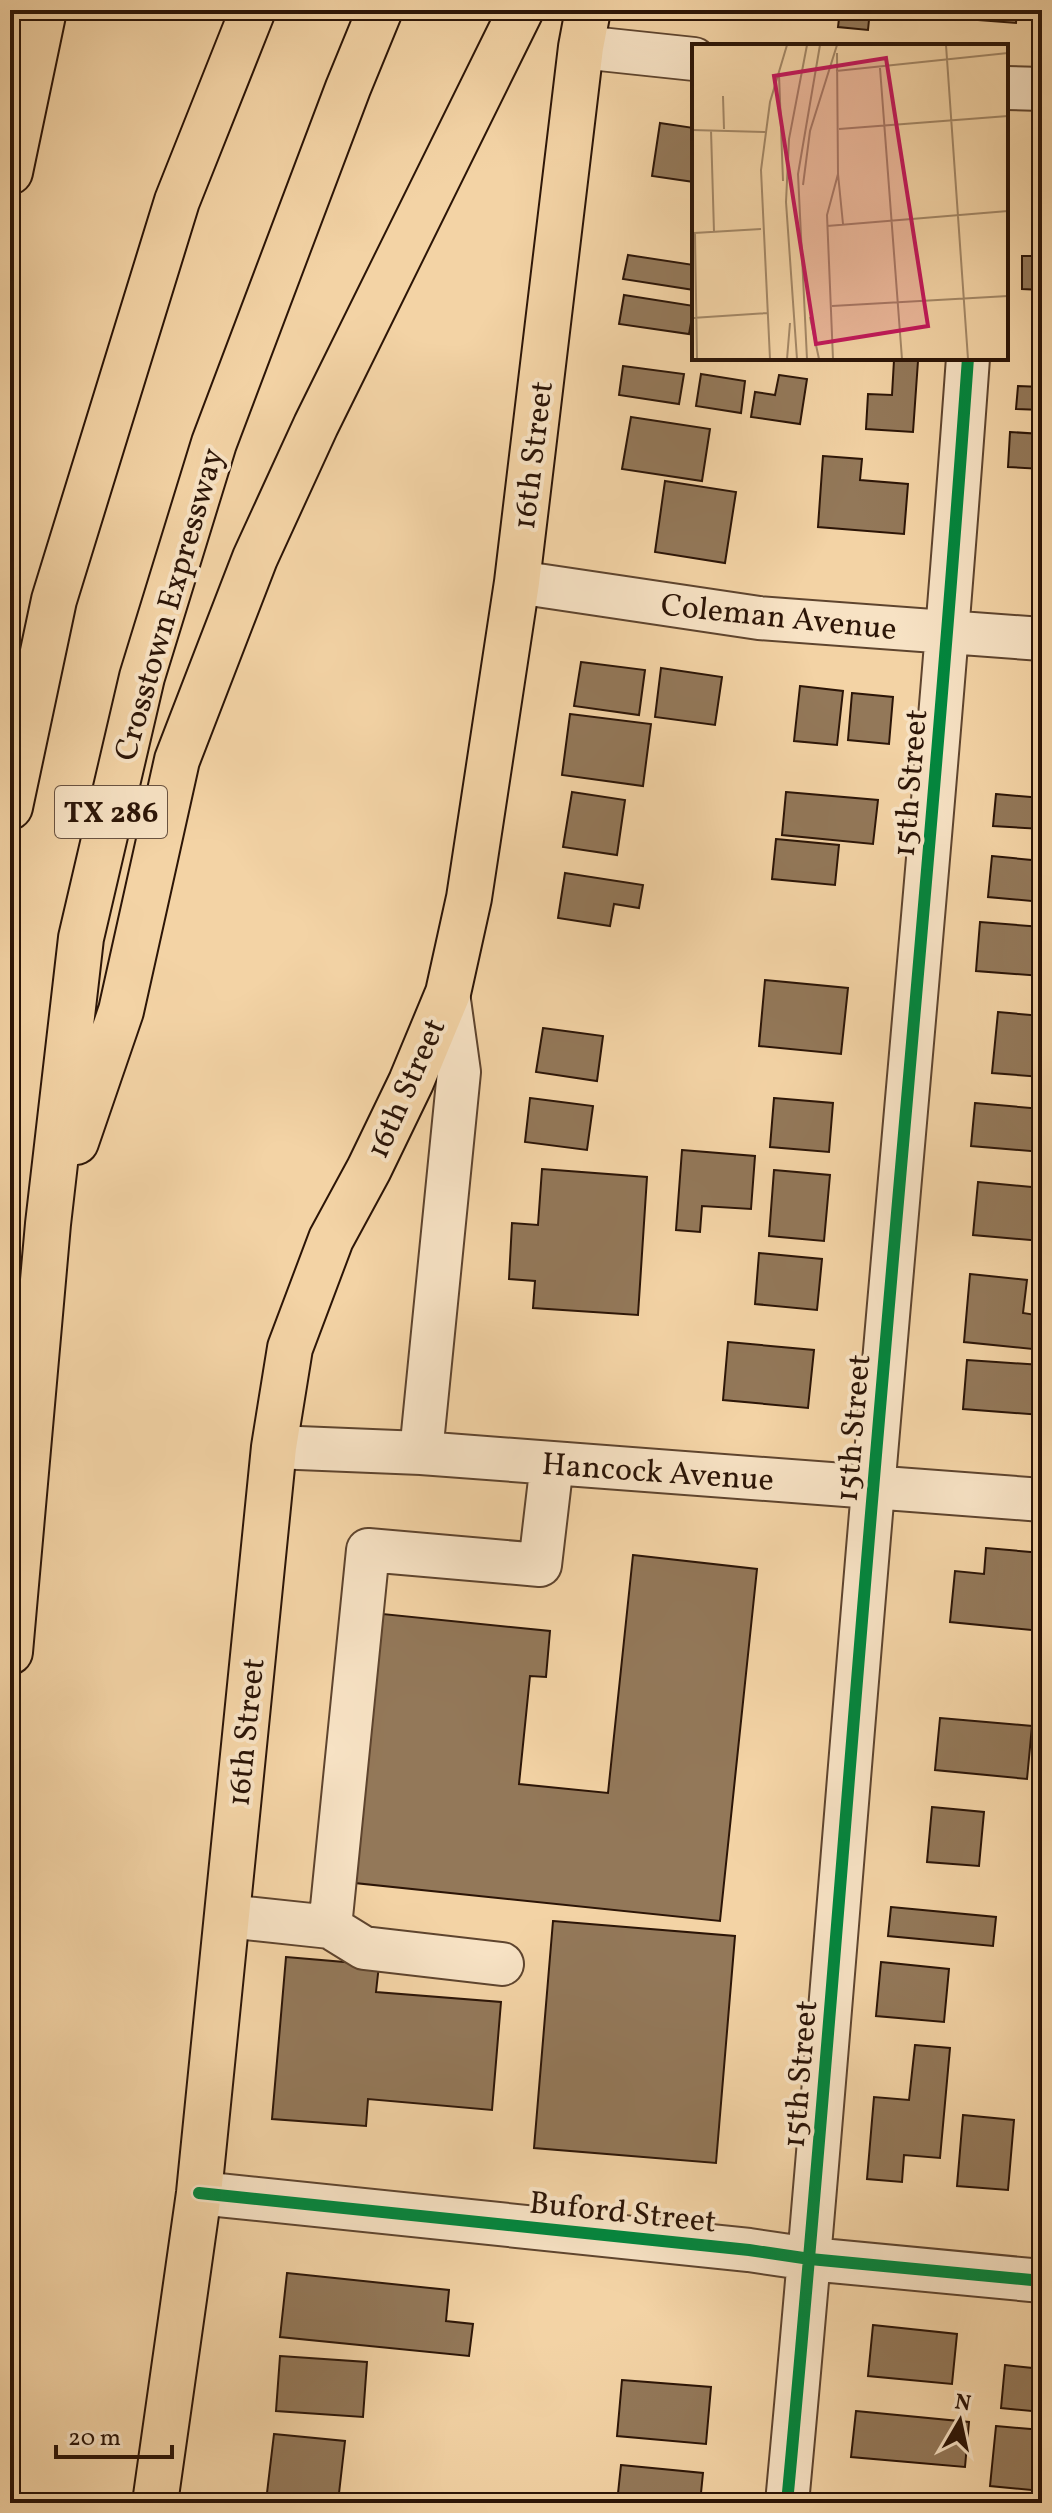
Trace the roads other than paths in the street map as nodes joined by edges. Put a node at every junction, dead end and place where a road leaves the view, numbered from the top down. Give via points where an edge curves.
1 (41, 10) edge
2 (253, 10) edge
3 (380, 10) edge
4 (521, 10) edge
5 (584, 29) edge
6 (692, 58) edge
7 (10, 67) edge
8 (1008, 88) edge
9 (1042, 89) edge
10 (10, 172) edge
11 (968, 360) edge
12 (517, 582) junction
13 (949, 634) junction
14 (1042, 639) edge
15 (10, 807) edge
16 (448, 993) junction
17 (48, 1224) junction
18 (274, 1447) junction
19 (421, 1453) junction
20 (552, 1463) junction
21 (873, 1488) junction
22 (1042, 1500) edge
23 (10, 1652) edge
24 (227, 1916) junction
25 (330, 1927) junction
26 (502, 1964) dead end
27 (199, 2193) junction
28 (810, 2259) junction
29 (1042, 2281) edge
30 (155, 2503) edge
31 (787, 2503) edge

1 - 7 main road
1 - 10 main road
2 - 15 main road, TX 286 via 177,201 54,600
3 - 17 main road, Crosstown Expressway / TX 286 via 214,443 142,677 81,938
4 - 17 main road via 255,558 177,760 121,1011
5 - 6 street
5 - 12 main road, 16th Street
8 - 9 street
11 - 13 street, 15th Street
12 - 13 street, Coleman Avenue via 759,618
12 - 16 main road, 16th Street via 469,898
13 - 14 street, Coleman Avenue
13 - 21 street, 15th Street
16 - 18 main road, 16th Street via 411,1082 331,1239 290,1348
16 - 19 street, 16th Street via 459,1072
17 - 23 main road, Crosstown Expressway / TX 286
18 - 19 street, Hancock Avenue
18 - 24 main road, 16th Street
19 - 20 street, Hancock Avenue
20 - 21 street, Hancock Avenue
20 - 25 street via 540,1565 368,1550
21 - 22 street, Hancock Avenue
21 - 28 street, 15th Street
24 - 25 street
24 - 27 main road, 16th Street
25 - 26 street via 364,1948
27 - 28 street, Buford Street
27 - 30 main road, 16th Street
28 - 29 street, Buford Street
28 - 31 street, 15th Street

